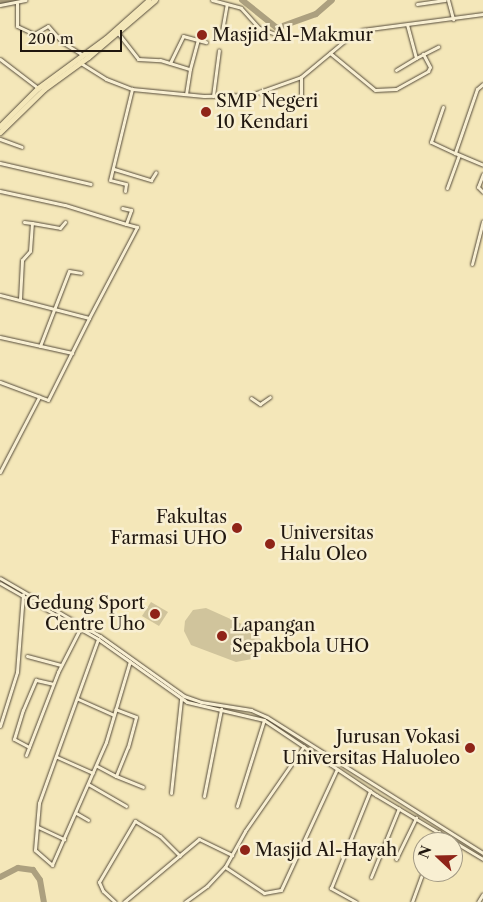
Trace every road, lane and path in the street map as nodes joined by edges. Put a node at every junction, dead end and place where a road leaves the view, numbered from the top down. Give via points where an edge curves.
1 (26, 0) edge
2 (155, 0) edge
3 (212, 0) edge
4 (446, 0) edge
5 (17, 2) junction
6 (147, 4) edge
7 (227, 4) junction
8 (417, 4) dead end
9 (0, 5) edge
10 (483, 14) edge
11 (453, 19) junction
12 (407, 24) junction
13 (222, 31) dead end
14 (118, 33) junction
15 (273, 33) dead end
16 (198, 40) junction
17 (206, 42) dead end
18 (438, 47) dead end
19 (219, 50) dead end
20 (330, 53) junction
21 (423, 54) junction
22 (84, 56) junction
23 (416, 58) junction
24 (0, 60) edge
25 (79, 62) junction
26 (170, 63) junction
27 (190, 70) junction
28 (396, 70) dead end
29 (301, 76) junction
30 (483, 84) edge
31 (38, 88) junction
32 (132, 89) junction
33 (186, 94) junction
34 (213, 96) junction
35 (300, 96) dead end
36 (442, 107) dead end
37 (0, 126) edge
38 (0, 132) edge
39 (0, 139) edge
40 (22, 148) dead end
41 (457, 154) junction
42 (0, 163) edge
43 (483, 165) edge
44 (114, 169) junction
45 (156, 172) dead end
46 (483, 174) edge
47 (91, 184) dead end
48 (447, 188) dead end
49 (0, 191) edge
50 (125, 191) dead end
51 (483, 192) edge
52 (122, 208) dead end
53 (483, 221) edge
54 (24, 222) dead end
55 (65, 222) dead end
56 (32, 223) junction
57 (126, 224) junction
58 (472, 264) dead end
59 (81, 273) dead end
60 (0, 295) edge
61 (20, 299) junction
62 (55, 307) junction
63 (89, 318) junction
64 (0, 337) edge
65 (40, 346) junction
66 (72, 353) junction
67 (0, 382) edge
68 (39, 397) junction
69 (270, 397) dead end
70 (250, 398) dead end
71 (0, 472) edge
72 (0, 578) edge
73 (0, 583) edge
74 (23, 594) junction
75 (41, 602) junction
76 (80, 629) junction
77 (98, 639) junction
78 (27, 656) dead end
79 (132, 657) junction
80 (130, 662) junction
81 (61, 665) junction
82 (53, 684) junction
83 (78, 699) junction
84 (180, 699) junction
85 (221, 705) junction
86 (115, 709) junction
87 (221, 710) junction
88 (114, 715) junction
89 (264, 720) junction
90 (0, 726) edge
91 (299, 736) junction
92 (296, 741) junction
93 (304, 746) junction
94 (29, 747) junction
95 (26, 755) dead end
96 (57, 758) junction
97 (97, 766) junction
98 (337, 769) junction
99 (93, 773) junction
100 (116, 776) junction
101 (362, 778) junction
102 (359, 783) junction
103 (88, 784) junction
104 (142, 787) dead end
105 (370, 791) junction
106 (171, 793) dead end
107 (204, 796) dead end
108 (126, 806) dead end
109 (237, 806) dead end
110 (399, 808) junction
111 (76, 813) junction
112 (416, 818) junction
113 (88, 820) dead end
114 (38, 827) junction
115 (439, 832) edge
116 (449, 832) edge
117 (64, 840) junction
118 (463, 841) edge
119 (463, 847) edge
120 (483, 853) edge
121 (180, 856) junction
122 (232, 856) junction
123 (396, 859) dead end
124 (483, 859) edge
125 (225, 867) junction
126 (371, 877) dead end
127 (419, 882) edge
128 (483, 894) edge
129 (115, 902) edge
130 (124, 902) edge
131 (185, 902) edge
132 (356, 902) edge
133 (412, 902) edge
134 (478, 902) edge

1 - 5 street
2 - 6 highway
3 - 7 street
4 - 8 street
4 - 11 street
5 - 9 street
5 - 22 street via 16,26 34,34 48,26 62,42
6 - 14 highway
6 - 22 highway
7 - 13 street
7 - 15 street via 241,8 259,28
10 - 11 street
11 - 12 street
12 - 20 street via 362,30
12 - 23 street
14 - 25 highway
14 - 26 street via 138,59
16 - 17 street
16 - 26 street via 184,36
16 - 27 street
18 - 21 street
19 - 34 street
20 - 21 street via 375,90 396,89 428,71 430,67
20 - 29 street
21 - 23 street
22 - 25 highway
23 - 28 street
24 - 31 street
25 - 31 highway
25 - 32 street via 106,79
25 - 38 highway via 44,89
26 - 27 street
27 - 33 street
29 - 34 street via 251,95
29 - 35 street
30 - 41 street via 477,89
31 - 37 highway
32 - 33 street
32 - 44 street
33 - 34 street
36 - 41 street via 431,142
39 - 40 street
41 - 43 street
41 - 48 street
42 - 47 street
44 - 45 street via 150,180
44 - 50 street via 110,180 126,184
46 - 51 street via 478,188
49 - 57 street via 65,205
52 - 57 street via 130,210
53 - 58 street
54 - 56 street
55 - 56 street via 60,228
56 - 61 street via 30,251 22,260
57 - 63 street via 137,227
59 - 62 street via 69,271
60 - 61 street
61 - 62 street
62 - 63 street
62 - 65 street
63 - 66 street
64 - 65 street
65 - 66 street
66 - 68 street via 49,399
67 - 68 street
68 - 71 street
69 - 70 street via 260,404
72 - 75 street
73 - 74 street
74 - 75 street
74 - 90 street via 17,672
75 - 76 street
75 - 79 street
76 - 77 street
76 - 81 street
77 - 80 street
77 - 83 street
78 - 81 street
79 - 80 street
79 - 85 street via 184,696
80 - 84 street
80 - 86 street
81 - 82 street
82 - 94 street
82 - 94 street via 36,680 23,710 14,739
83 - 88 street
83 - 96 street
84 - 87 street
84 - 106 street
85 - 87 street
85 - 91 street via 257,712
86 - 88 street
86 - 100 street via 136,717
87 - 89 street
87 - 107 street
88 - 97 street
89 - 92 street
89 - 109 street
91 - 92 street
91 - 101 street
92 - 93 street
93 - 98 street
93 - 122 street
94 - 95 street
96 - 99 street
96 - 114 street via 39,803
97 - 99 street
97 - 100 street
98 - 102 street
98 - 125 street via 281,890 264,893
99 - 103 street
100 - 104 street
101 - 102 street
101 - 116 street
102 - 105 street
103 - 108 street
103 - 111 street
105 - 110 street
105 - 132 street via 331,890
110 - 112 street
110 - 126 street
111 - 113 street
111 - 117 street
112 - 115 street
112 - 123 street
114 - 117 street
114 - 117 street via 35,850 52,865
118 - 120 street
119 - 124 street
121 - 122 street via 199,839
121 - 129 street via 160,836 135,821 99,882
121 - 130 street
122 - 125 street
125 - 131 street
127 - 133 street
128 - 134 street

